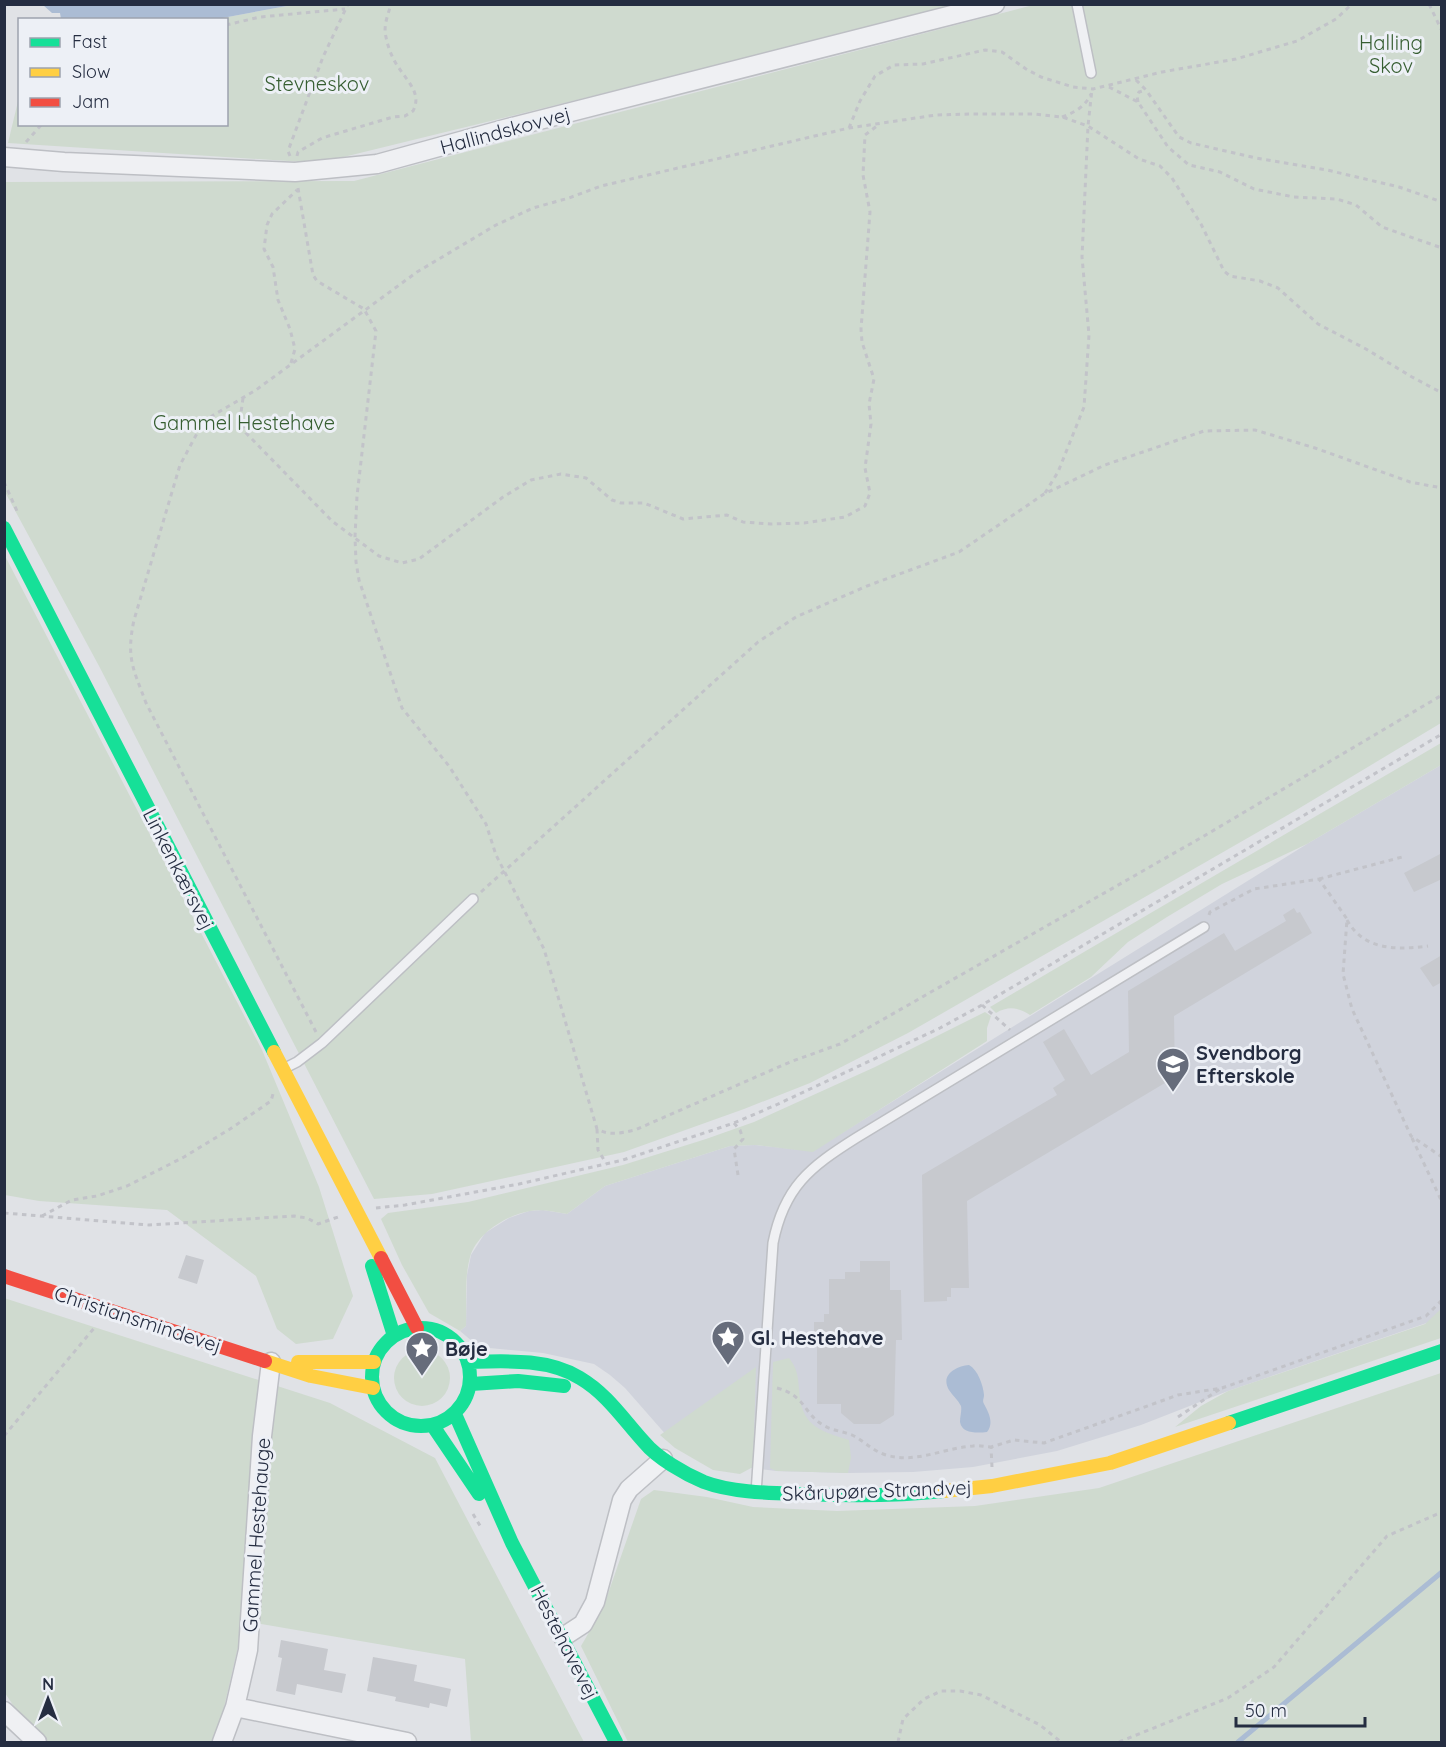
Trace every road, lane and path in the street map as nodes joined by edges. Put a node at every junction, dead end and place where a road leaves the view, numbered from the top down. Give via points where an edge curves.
1 (392, 4) edge
2 (995, 4) edge
3 (1077, 4) edge
4 (1352, 4) edge
5 (1429, 4) edge
6 (346, 7) edge
7 (228, 25) edge
8 (1442, 31) edge
9 (1091, 73) joint
10 (1136, 80) junction
11 (1109, 87) junction
12 (1093, 89) junction
13 (1146, 90) junction
14 (1138, 102) junction
15 (1062, 117) junction
16 (879, 125) junction
17 (40, 126) edge
18 (1088, 126) junction
19 (849, 128) junction
20 (20, 146) dead end
21 (4, 157) edge
22 (297, 181) junction
23 (1442, 202) edge
24 (1442, 248) edge
25 (364, 309) junction
26 (290, 364) junction
27 (1442, 393) edge
28 (243, 398) junction
29 (1442, 488) edge
30 (1044, 494) junction
31 (4, 528) edge
32 (356, 537) junction
33 (1442, 695) edge
34 (1442, 734) edge
35 (1406, 856) dead end
36 (504, 873) junction
37 (1319, 879) junction
38 (473, 899) joint
39 (1347, 919) junction
40 (1204, 927) joint
41 (1428, 946) dead end
42 (982, 1005) junction
43 (1020, 1040) junction
44 (322, 1043) junction
45 (282, 1070) junction
46 (734, 1123) junction
47 (597, 1129) junction
48 (1411, 1136) junction
49 (1442, 1158) edge
50 (607, 1164) junction
51 (738, 1175) dead end
52 (1442, 1202) edge
53 (355, 1209) junction
54 (4, 1213) edge
55 (41, 1217) junction
56 (4, 1276) edge
57 (1442, 1300) edge
58 (108, 1310) junction
59 (417, 1328) junction
60 (394, 1336) junction
61 (1442, 1350) edge
62 (271, 1362) junction
63 (374, 1362) junction
64 (468, 1362) junction
65 (471, 1384) junction
66 (764, 1386) junction
67 (373, 1388) junction
68 (1222, 1388) junction
69 (611, 1402) junction
70 (455, 1414) junction
71 (433, 1426) junction
72 (4, 1436) edge
73 (1163, 1445) junction
74 (991, 1447) junction
75 (663, 1459) junction
76 (992, 1486) junction
77 (756, 1493) junction
78 (1442, 1512) edge
79 (512, 1543) junction
80 (563, 1637) junction
81 (235, 1707) junction
82 (4, 1711) edge
83 (37, 1743) edge
84 (222, 1743) edge
85 (407, 1743) edge
86 (616, 1743) edge
87 (898, 1743) edge
88 (1061, 1743) edge
89 (1119, 1743) edge

1 - 22 path via 385,35 398,67 415,91 413,111 315,141 298,152
2 - 22 street, Hallindskovvej via 377,164
3 - 9 lane
4 - 10 path via 1336,19 1297,41 1236,59
5 - 8 path
6 - 7 path
6 - 22 path via 288,151
9 - 12 path
10 - 11 path
10 - 13 path
11 - 12 path
11 - 14 path
12 - 15 path via 1087,103
12 - 18 path
12 - 19 path via 1041,77 1002,52 985,50 923,64 894,65 875,76
13 - 14 path via 1139,92
13 - 23 path via 1179,137 1191,143 1327,170
14 - 24 path via 1168,147 1189,165 1220,172 1254,189 1356,205 1382,227
15 - 16 path via 936,115
15 - 18 path
16 - 19 path
16 - 32 path via 865,135 863,166 870,212 862,336 873,379 865,468 870,493 865,506 845,517 804,523 761,524 727,515 683,519 644,503 612,500 586,478 561,474 531,480 419,559 402,563 380,556
17 - 20 path
18 - 27 path via 1139,159 1160,166 1172,178 1230,276 1278,288 1318,324
18 - 30 path via 1082,257 1089,335 1084,407 1058,472
19 - 25 path via 601,186 533,208 417,272
21 - 22 street, Hallindskovvej
22 - 25 path via 313,274 317,281
22 - 26 path via 272,214 264,249 273,267 278,300 295,349
25 - 26 path
25 - 32 path via 376,332
26 - 28 path
28 - 32 path via 240,420 246,433 332,521
28 - 44 path via 201,426 180,465 134,620 130,662 146,703
29 - 30 path via 1410,482 1315,448 1245,430 1204,431 1105,465
30 - 36 path via 959,552 796,617 758,642
31 - 45 street, Linkenkærsvej
32 - 36 path via 359,580 402,708 449,766 486,824
33 - 47 path via 840,1044 635,1130 611,1134
34 - 42 path
35 - 37 path
36 - 38 path
36 - 47 path via 544,949
37 - 39 path
37 - 40 path via 1254,889 1210,912
38 - 44 lane
39 - 41 path via 1354,932 1380,946
39 - 48 path via 1343,974 1352,1009
40 - 43 lane
42 - 43 path
42 - 46 path
43 - 66 lane via 827,1156 802,1178 778,1221 773,1243
44 - 45 lane
45 - 53 street, Linkenkærsvej
45 - 55 path via 271,1101 230,1129 127,1186 72,1200
46 - 50 path
46 - 51 path via 742,1139 734,1149
47 - 50 path via 598,1150
48 - 49 path
48 - 52 path
50 - 53 path via 405,1205
53 - 55 path via 318,1224 294,1216 149,1225
53 - 59 street, Linkenkærsvej
53 - 60 street, Linkenkærsvej
54 - 55 path
56 - 58 street, Christiansmindevej
57 - 68 path via 1426,1316
58 - 62 street, Christiansmindevej
58 - 72 path
59 - 60 street
59 - 64 street via 448,1336 464,1351
60 - 63 street
61 - 73 street, Skårupøre Strandvej
62 - 63 street, Christiansmindevej
62 - 67 street, Christiansmindevej via 311,1376
62 - 81 street, Gammel Hestehauge via 262,1436 248,1650
63 - 67 street
64 - 65 street
64 - 69 street, Skårupøre Strandvej via 522,1361 551,1367 579,1377
65 - 69 street via 542,1381
65 - 70 street via 466,1400
66 - 74 path via 792,1394 823,1425 853,1435 885,1455 920,1457 973,1446
66 - 77 lane
67 - 71 street via 378,1402 400,1422 415,1427
68 - 73 path via 1160,1429
68 - 74 path via 1178,1395 1044,1443 1014,1440
69 - 75 street, Skårupøre Strandvej via 645,1444
70 - 71 street
70 - 79 street, Hestehavevej
71 - 79 street, Hestehavevej
73 - 76 street, Skårupøre Strandvej via 1110,1463
74 - 76 path
75 - 77 street, Skårupøre Strandvej via 705,1482
75 - 80 street via 622,1500 595,1602 583,1624
76 - 77 street, Skårupøre Strandvej via 924,1493
78 - 89 path via 1388,1536 1274,1666 1228,1698
79 - 80 street, Hestehavevej
80 - 86 street, Hestehavevej
81 - 84 street, Gammel Hestehauge
81 - 85 street
82 - 83 street
87 - 88 path via 903,1719 941,1691 981,1695 1040,1725

